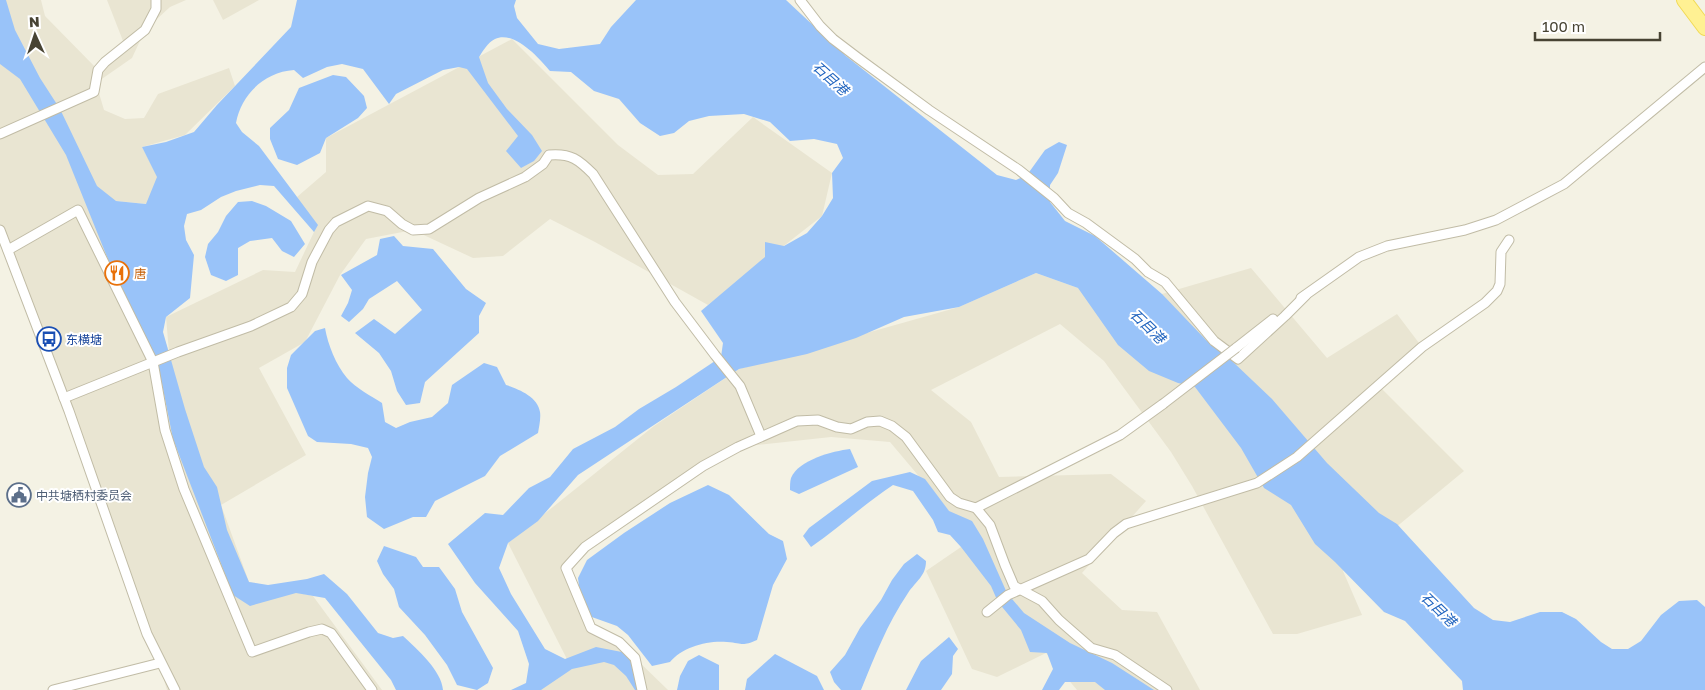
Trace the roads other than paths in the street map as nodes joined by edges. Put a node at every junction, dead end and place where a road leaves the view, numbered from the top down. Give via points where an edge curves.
1 (156, 0) edge
2 (800, 0) edge
3 (1684, 0) edge
4 (1705, 28) edge
5 (1705, 67) edge
6 (0, 134) edge
7 (0, 230) edge
8 (1509, 240) dead end
9 (8, 250) junction
10 (1306, 295) junction
11 (152, 362) junction
12 (64, 398) junction
13 (761, 436) junction
14 (976, 508) junction
15 (1021, 589) junction
16 (987, 612) dead end
17 (160, 663) junction
18 (53, 690) edge
19 (175, 690) edge
20 (372, 690) edge
21 (642, 690) edge
22 (1167, 690) edge

1 - 6 street via 156,9 146,30 98,70 94,92
2 - 10 street via 820,26 858,58 1019,170 1068,213 1165,282 1214,341 1238,359
3 - 4 main road
5 - 10 street via 1564,184 1496,220 1465,230 1387,246 1359,257
7 - 9 street
8 - 15 street via 1501,252 1497,291 1422,347 1297,457 1257,483 1126,524 1089,559
9 - 11 street via 78,210
9 - 12 street
10 - 14 street, bridge via 1120,435
11 - 12 street
11 - 13 street via 251,326 291,307 302,294 312,262 328,230 336,222 368,206 387,210 413,230 429,229 479,198 525,176 543,164 549,155 562,154 581,162 594,174 675,302 740,386
11 - 20 street via 165,430 184,489 252,652 322,629 331,633
12 - 17 street
13 - 14 street via 797,421 818,420 851,429 880,421 906,437 950,497
13 - 21 street via 704,466 658,496 585,547 566,568 591,628 619,642 635,658
14 - 15 street via 990,525 1014,586
15 - 16 street
15 - 22 street via 1042,601 1091,648 1115,655
17 - 18 street
17 - 19 street

